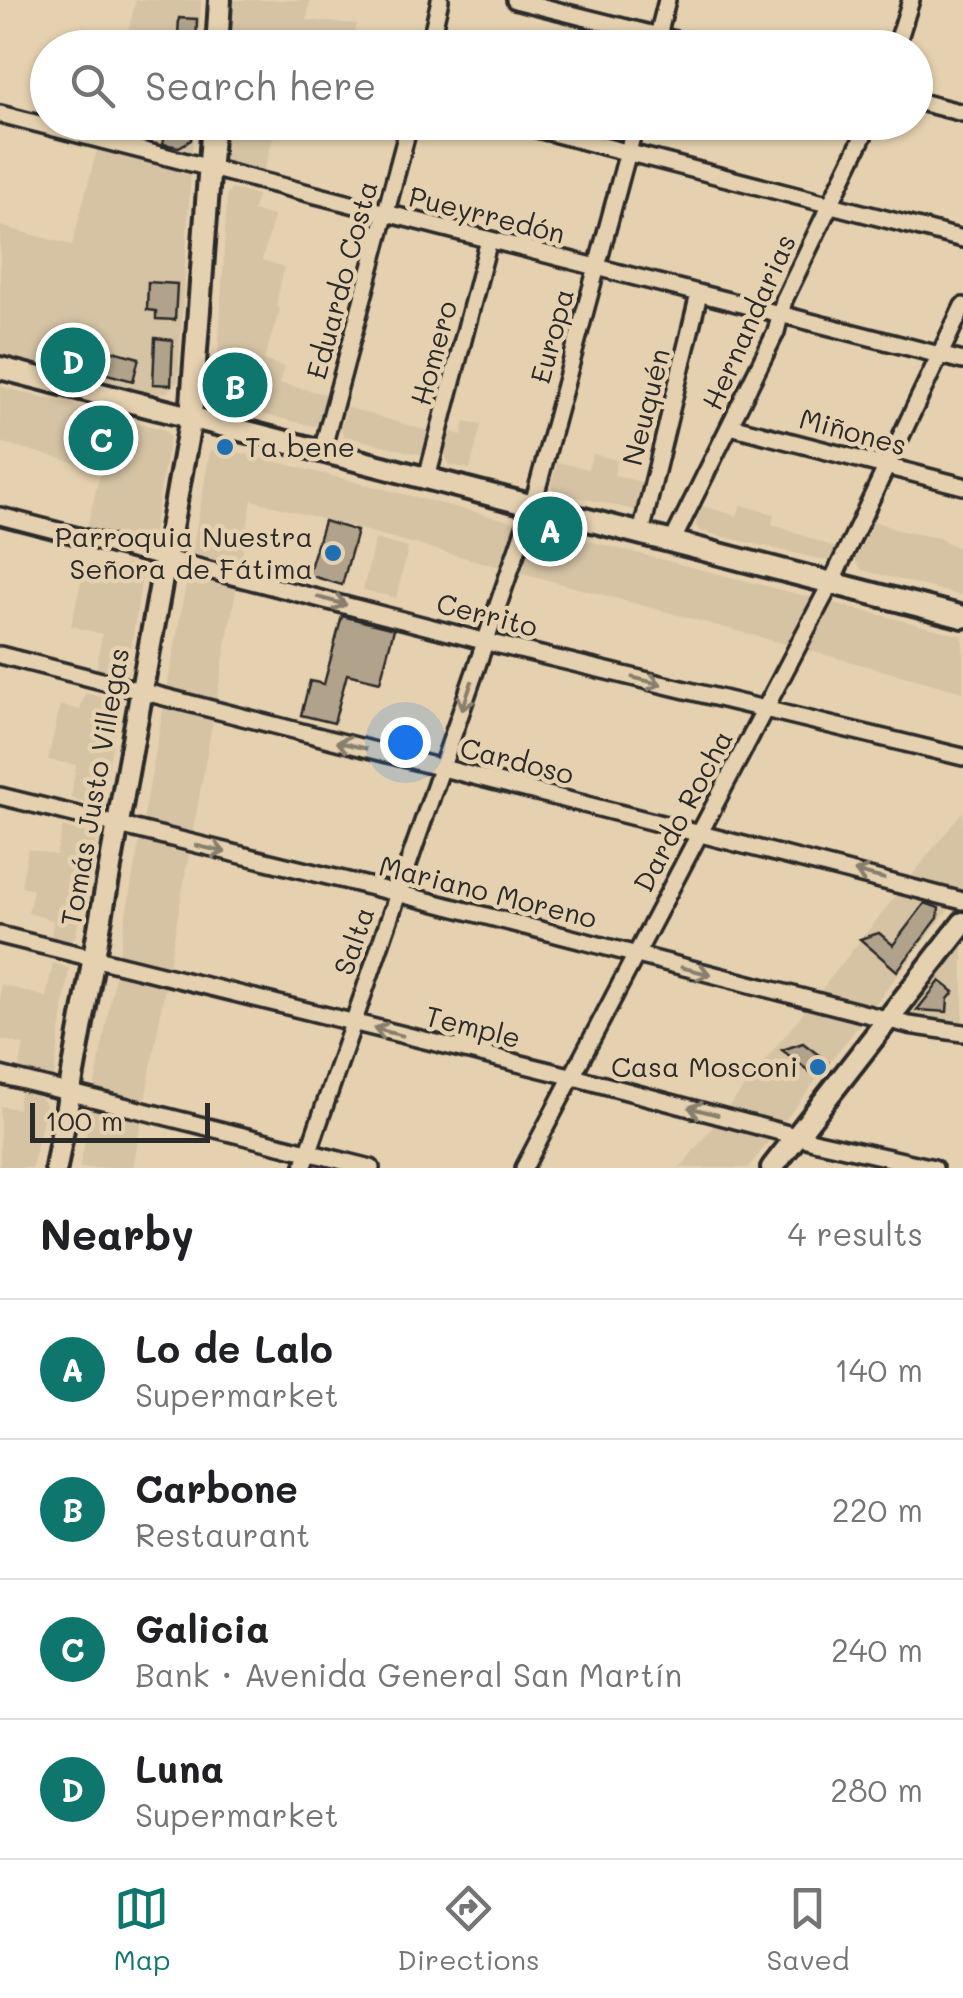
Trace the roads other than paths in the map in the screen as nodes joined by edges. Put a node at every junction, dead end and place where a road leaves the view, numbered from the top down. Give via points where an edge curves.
1 (220, 0) edge
2 (440, 0) edge
3 (516, 0) edge
4 (667, 0) edge
5 (911, 0) edge
6 (218, 30) edge
7 (432, 30) edge
8 (618, 30) edge
9 (659, 30) edge
10 (902, 30) edge
11 (933, 105) edge
12 (963, 113) edge
13 (0, 114) edge
14 (30, 122) edge
15 (99, 140) edge
16 (212, 140) edge
17 (405, 140) edge
18 (581, 140) edge
19 (631, 140) edge
20 (861, 140) edge
21 (628, 152) junction
22 (210, 169) junction
23 (830, 206) junction
24 (386, 215) junction
25 (963, 239) edge
26 (489, 240) junction
27 (596, 268) junction
28 (699, 294) junction
29 (963, 306) edge
30 (780, 314) junction
31 (940, 354) junction
32 (963, 361) edge
33 (0, 368) edge
34 (191, 416) junction
35 (730, 426) junction
36 (322, 451) junction
37 (886, 466) junction
38 (427, 478) junction
39 (963, 486) edge
40 (532, 504) junction
41 (0, 516) edge
42 (641, 533) junction
43 (672, 542) junction
44 (165, 558) junction
45 (831, 583) junction
46 (963, 617) edge
47 (487, 642) junction
48 (0, 654) edge
49 (140, 692) junction
50 (764, 710) junction
51 (963, 757) edge
52 (442, 768) junction
53 (0, 796) edge
54 (116, 826) junction
55 (700, 832) junction
56 (397, 893) junction
57 (963, 901) edge
58 (963, 923) edge
59 (0, 935) edge
60 (635, 956) junction
61 (92, 958) junction
62 (887, 1020) junction
63 (352, 1023) junction
64 (963, 1032) edge
65 (0, 1074) edge
66 (570, 1076) junction
67 (70, 1092) junction
68 (797, 1136) junction
69 (306, 1160) edge
70 (56, 1168) edge
71 (371, 1168) edge
72 (524, 1168) edge
73 (772, 1168) edge
74 (934, 1168) edge

1 - 6 main road
2 - 7 street
3 - 8 street
4 - 9 street
5 - 10 street
11 - 12 street
13 - 14 street, Pueyrredón
15 - 22 street, Pueyrredón
16 - 22 main road, Tomás Justo Villegas
17 - 24 street, Eduardo Costa
18 - 21 street
19 - 21 street, Europa
20 - 23 street, Hernandarias
21 - 23 street
21 - 27 street, Europa
22 - 24 street, Pueyrredón
22 - 34 main road, Tomás Justo Villegas
23 - 25 street
23 - 30 street, Hernandarias
24 - 26 street, Pueyrredón
24 - 36 street, Eduardo Costa
26 - 27 street, Pueyrredón
26 - 38 street, Homero
27 - 28 street, Pueyrredón
27 - 40 street, Europa
28 - 30 street, Pueyrredón
28 - 42 street, Neuquén
29 - 31 street, Dardo Rocha
30 - 31 street, Pueyrredón
30 - 35 street, Hernandarias
31 - 32 street, Pueyrredón
31 - 37 street, Dardo Rocha
33 - 34 main road
34 - 36 main road
34 - 44 main road, Tomás Justo Villegas
35 - 37 street, Miñones
35 - 43 street, Hernandarias
36 - 38 main road
37 - 39 street, Miñones
37 - 45 street, Dardo Rocha
38 - 40 main road
40 - 42 main road
40 - 47 street, Salta
41 - 44 street, Cerrito
42 - 43 main road
43 - 45 main road
44 -> 47 street, Cerrito
44 - 49 main road, Tomás Justo Villegas
45 - 46 main road
45 - 50 street, Dardo Rocha
47 -> 50 street, Cerrito
47 -> 52 street, Salta
48 - 49 street, Cardoso
52 -> 49 street, Cardoso
49 - 54 main road, Tomás Justo Villegas
50 - 51 street, Cerrito
50 - 55 street, Dardo Rocha
52 - 55 street, Cardoso
52 - 56 street, Salta
53 - 54 street, Mariano Moreno
54 -> 56 street, Mariano Moreno
54 - 61 main road, Tomás Justo Villegas
57 -> 55 street, Cardoso
55 - 60 street, Dardo Rocha
56 - 60 street, Mariano Moreno
56 - 63 street, Salta
58 - 62 main road
59 - 61 street, Temple
60 -> 62 street, Mariano Moreno
60 - 66 street, Dardo Rocha
61 - 63 street, Temple
61 - 67 main road, Tomás Justo Villegas
62 - 64 street, Mariano Moreno
62 - 68 main road
66 -> 63 street, Temple
63 - 69 street, Salta
65 - 67 street
68 -> 66 street, Temple
66 - 72 street, Dardo Rocha
67 - 69 street
67 - 70 main road, Tomás Justo Villegas
68 - 73 main road
68 - 74 street, Temple
69 - 71 street

